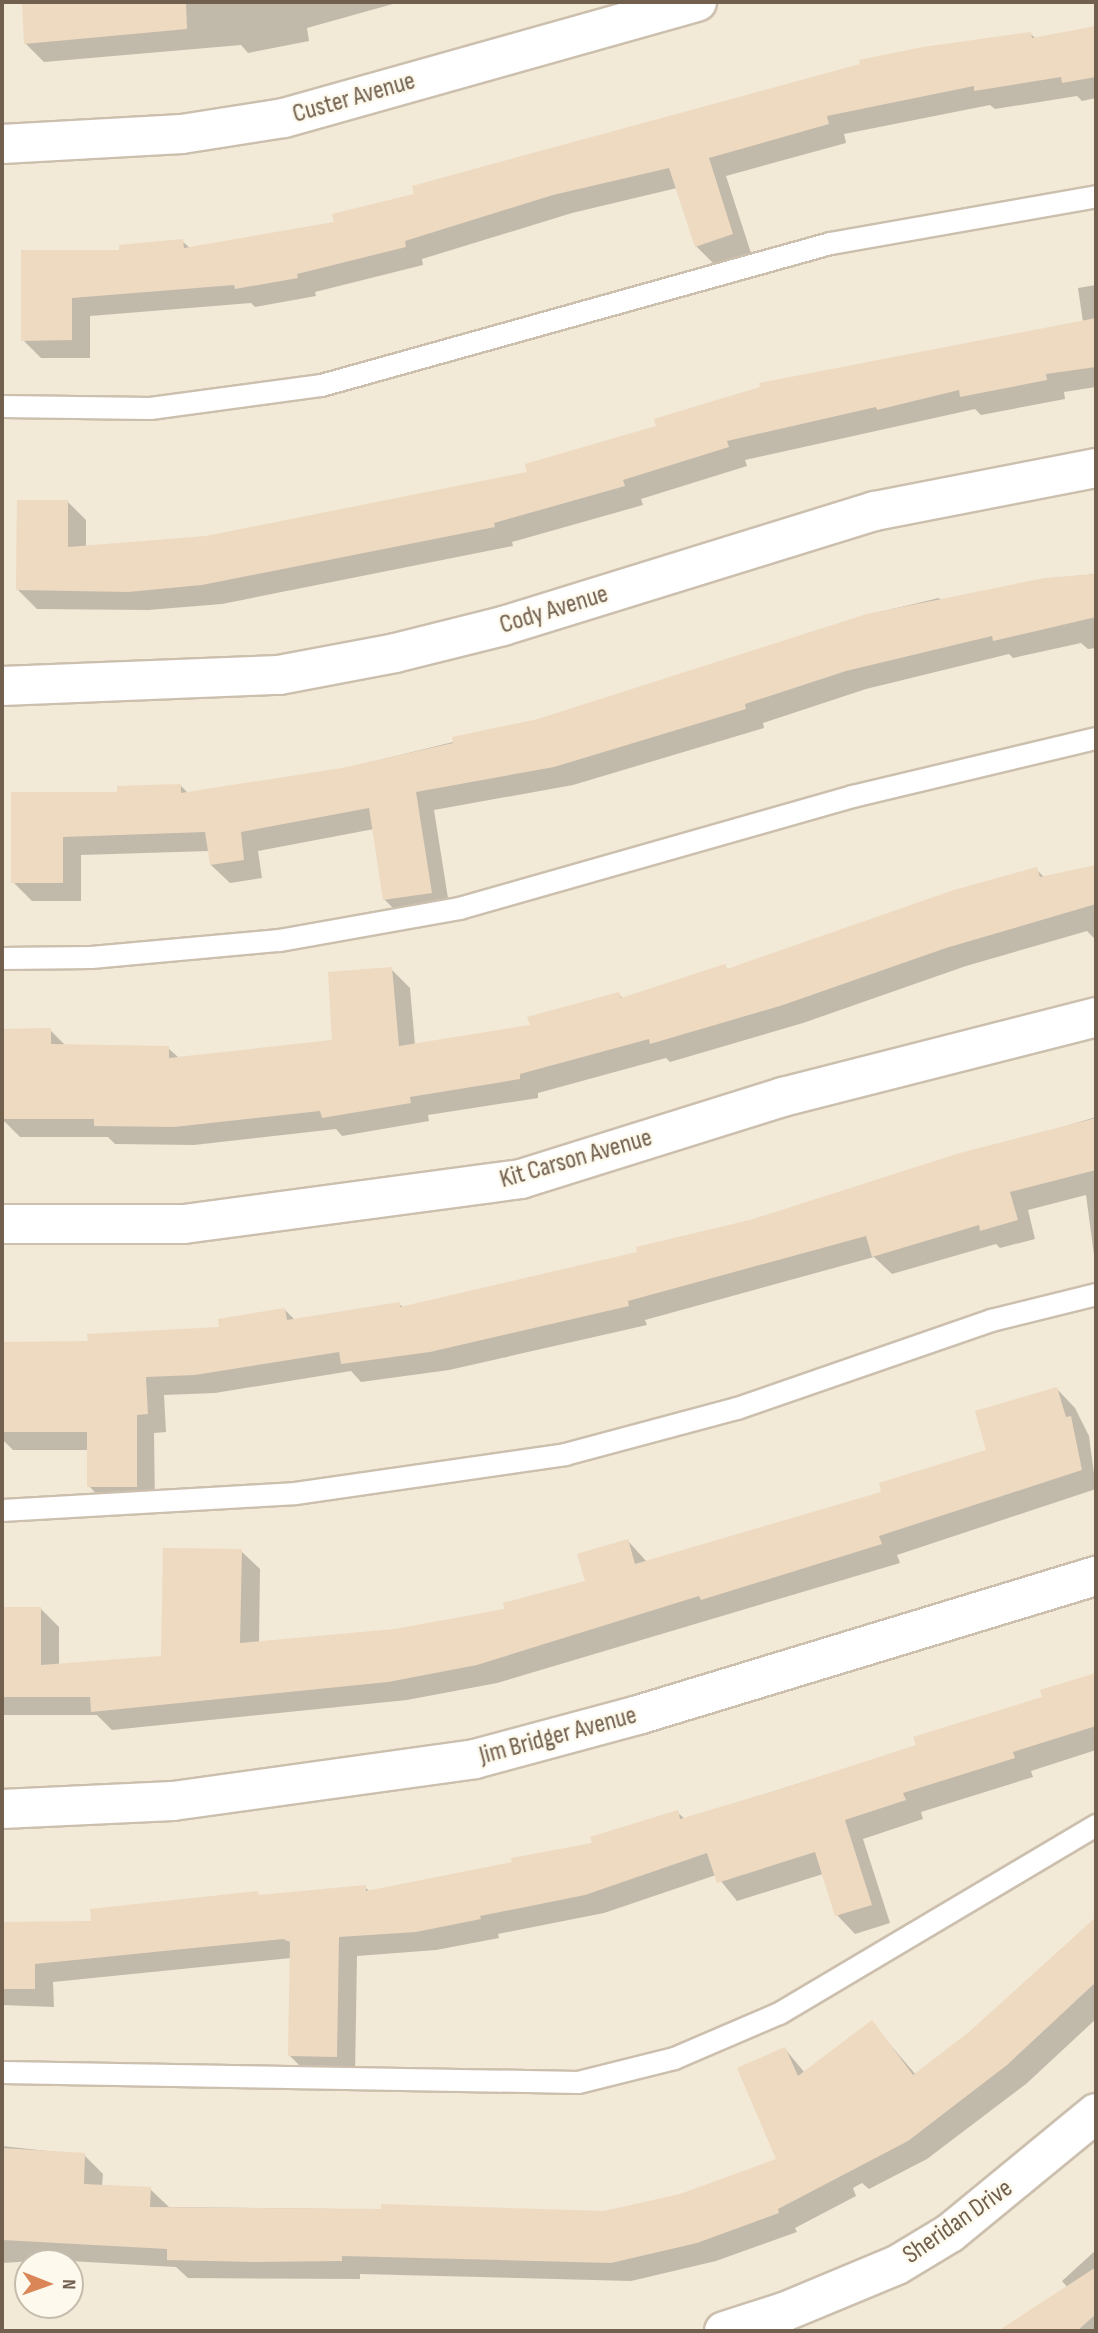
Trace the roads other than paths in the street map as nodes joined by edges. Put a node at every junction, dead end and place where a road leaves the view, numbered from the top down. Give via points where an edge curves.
1 (697, 2) edge
2 (2, 144) edge
3 (1096, 196) edge
4 (2, 406) edge
5 (1096, 468) edge
6 (2, 687) edge
7 (1096, 738) edge
8 (2, 958) edge
9 (1096, 1017) edge
10 (2, 1224) edge
11 (1096, 1294) edge
12 (2, 1510) edge
13 (1096, 1576) edge
14 (2, 1809) edge
15 (1096, 1825) edge
16 (2, 2073) edge
17 (1096, 2113) edge
18 (724, 2331) edge

1 - 2 street, Custer Avenue via 284,118 182,134
3 - 4 lane via 830,243 321,386 150,408
5 - 6 street, Cody Avenue via 875,511 503,626 395,653 279,675
7 - 8 lane via 852,796 459,908 279,940 91,957
9 - 10 street, Kit Carson Avenue via 783,1097 521,1179 184,1224
11 - 12 lane via 990,1320 737,1408 565,1454 295,1493
13 - 14 street, Jim Bridger Avenue via 638,1715 475,1759 173,1801
15 - 16 lane via 779,2013 674,2058 578,2082
17 - 18 street, Sheridan Drive via 950,2233 897,2266

